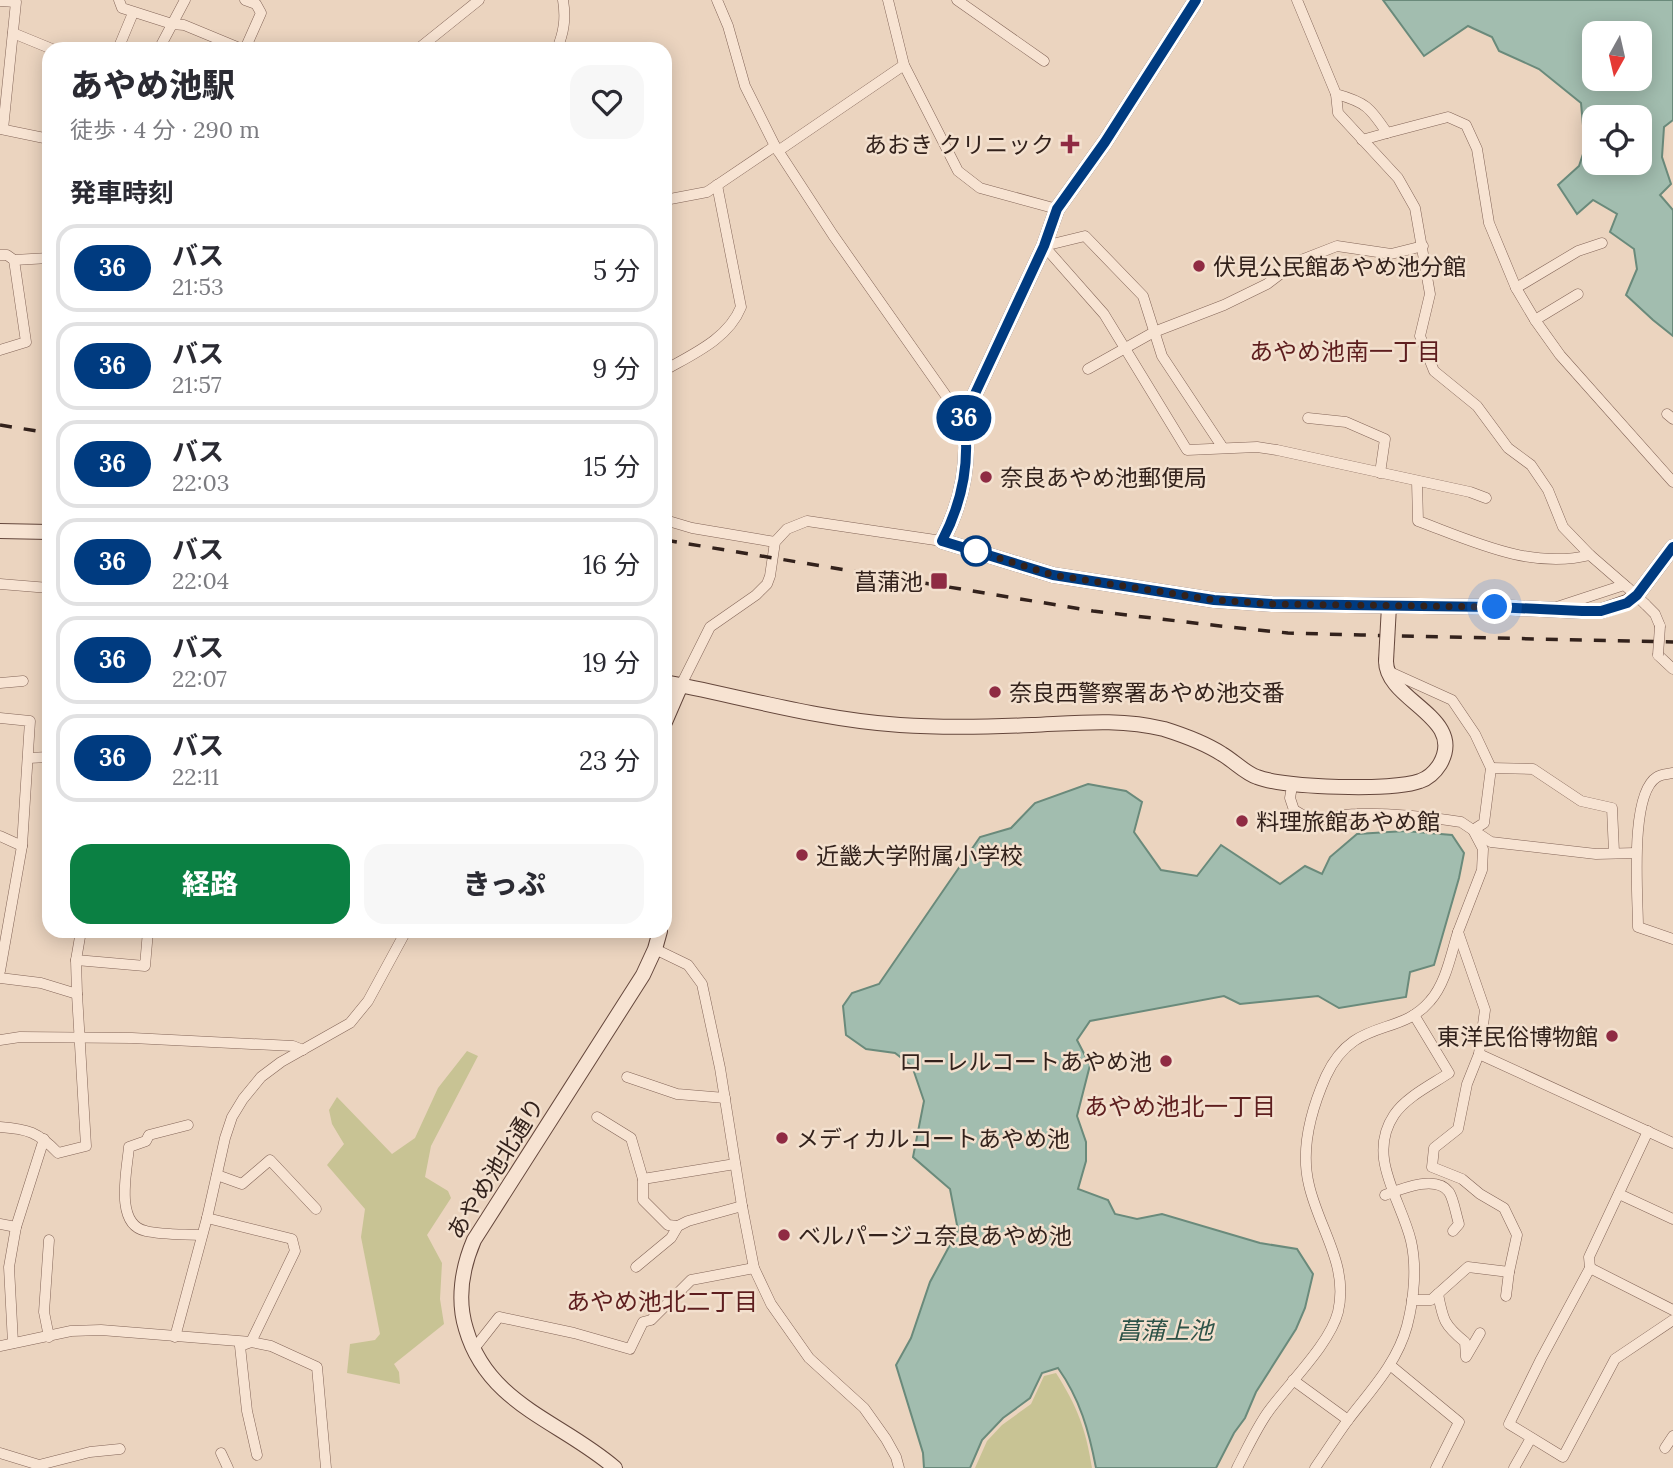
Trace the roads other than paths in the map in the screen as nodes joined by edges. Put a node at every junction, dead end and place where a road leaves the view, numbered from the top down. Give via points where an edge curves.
1 (119, 0) edge
2 (185, 0) edge
3 (245, 0) edge
4 (479, 0) edge
5 (564, 0) edge
6 (718, 0) edge
7 (888, 0) edge
8 (957, 0) edge
9 (1196, 0) edge
10 (1297, 0) edge
11 (0, 1) edge
12 (133, 13) junction
13 (172, 24) junction
14 (13, 33) junction
15 (121, 42) edge
16 (163, 42) edge
17 (226, 42) edge
18 (246, 42) edge
19 (427, 42) edge
20 (560, 42) edge
21 (42, 45) edge
22 (1044, 61) dead end
23 (904, 65) junction
24 (1336, 94) junction
25 (2, 129) edge
26 (1387, 133) junction
27 (42, 138) edge
28 (1362, 141) junction
29 (777, 149) junction
30 (717, 185) junction
31 (672, 199) edge
32 (1057, 209) junction
33 (1602, 243) dead end
34 (1044, 246) junction
35 (1423, 247) junction
36 (0, 255) edge
37 (42, 258) edge
38 (14, 260) junction
39 (1517, 288) junction
40 (1578, 294) dead end
41 (1535, 320) junction
42 (1154, 332) junction
43 (1123, 348) junction
44 (0, 350) edge
45 (672, 366) edge
46 (1088, 369) dead end
47 (963, 413) junction
48 (1308, 418) dead end
49 (1223, 448) junction
50 (1380, 472) junction
51 (1417, 481) junction
52 (1673, 482) edge
53 (1486, 498) dead end
54 (672, 522) edge
55 (0, 531) edge
56 (42, 533) edge
57 (942, 541) junction
58 (775, 542) junction
59 (1673, 547) edge
60 (1590, 555) junction
61 (0, 584) edge
62 (1626, 586) junction
63 (42, 587) edge
64 (1389, 606) junction
65 (1550, 609) junction
66 (1386, 666) junction
67 (1673, 669) edge
68 (23, 681) dead end
69 (0, 683) edge
70 (672, 683) edge
71 (681, 685) junction
72 (672, 706) edge
73 (0, 718) edge
74 (42, 757) edge
75 (28, 758) junction
76 (1491, 768) junction
77 (1673, 774) edge
78 (1292, 786) junction
79 (1473, 830) junction
80 (0, 836) edge
81 (22, 846) junction
82 (1614, 852) junction
83 (1636, 853) junction
84 (1458, 932) junction
85 (80, 938) edge
86 (147, 938) edge
87 (402, 938) edge
88 (658, 938) edge
89 (1673, 939) edge
90 (655, 949) junction
91 (76, 960) junction
92 (0, 971) edge
93 (0, 978) edge
94 (77, 994) junction
95 (1414, 1015) junction
96 (81, 1039) junction
97 (0, 1040) edge
98 (303, 1050) junction
99 (1479, 1054) junction
100 (628, 1077) dead end
101 (724, 1098) junction
102 (597, 1116) dead end
103 (188, 1125) dead end
104 (0, 1127) edge
105 (1648, 1131) junction
106 (44, 1139) junction
107 (1673, 1143) edge
108 (735, 1164) junction
109 (217, 1175) junction
110 (643, 1179) junction
111 (1390, 1194) junction
112 (1619, 1194) junction
113 (741, 1206) junction
114 (316, 1209) dead end
115 (207, 1218) junction
116 (1673, 1219) edge
117 (0, 1224) edge
118 (678, 1226) junction
119 (16, 1227) junction
120 (1454, 1231) dead end
121 (201, 1235) junction
122 (49, 1240) dead end
123 (636, 1267) dead end
124 (754, 1268) junction
125 (1590, 1268) junction
126 (1509, 1272) junction
127 (1438, 1294) junction
128 (1506, 1296) dead end
129 (1412, 1300) junction
130 (1673, 1310) edge
131 (1673, 1320) edge
132 (1480, 1333) dead end
133 (49, 1337) junction
134 (174, 1337) junction
135 (251, 1342) junction
136 (13, 1343) junction
137 (0, 1346) edge
138 (473, 1350) junction
139 (1390, 1365) junction
140 (1293, 1380) junction
141 (1348, 1420) junction
142 (1531, 1438) junction
143 (120, 1449) dead end
144 (0, 1453) edge
145 (221, 1453) dead end
146 (257, 1455) dead end
147 (228, 1468) edge
148 (326, 1468) edge
149 (615, 1468) edge
150 (899, 1468) edge
151 (1237, 1468) edge
152 (1315, 1468) edge
153 (1436, 1468) edge
154 (1514, 1468) edge

1 - 12 street via 122,8
2 - 13 street
3 - 18 street via 256,4 261,13
4 - 19 street
5 - 20 street
6 - 29 street via 746,86
7 - 23 street
8 - 22 street
9 - 32 street
10 - 24 street
11 - 14 street via 16,2
12 - 13 street
12 - 15 street
13 - 16 street
13 - 17 street
14 - 21 street
14 - 25 street
23 - 29 street
23 - 32 street via 958,171 980,188
24 - 26 street via 1360,101
24 - 28 street via 1338,113
25 - 27 street
26 - 28 street
26 - 39 street via 1448,117 1466,125 1477,149 1489,223
28 - 35 street via 1398,178 1415,208
29 - 30 street
29 - 47 street via 949,400
30 - 31 street via 707,192
30 - 45 street via 741,307 717,338
32 - 34 street
33 - 39 street via 1578,251
34 - 42 street via 1085,236 1143,296
34 - 43 street via 1104,314
34 - 47 street
35 - 42 street via 1391,254 1336,246 1296,262 1235,300
35 - 60 street via 1430,294 1420,336 1434,371 1477,406 1508,447 1531,465 1548,490 1563,527
36 - 38 street
37 - 38 street
38 - 44 street via 26,342
39 - 41 street
40 - 41 street
41 - 52 street via 1560,355
42 - 43 street
42 - 49 street via 1163,356
43 - 46 street
43 - 49 street via 1188,450
47 - 57 street via 965,477
48 - 50 street via 1346,422 1385,439
49 - 50 street via 1277,450
50 - 51 street
51 - 53 street
51 - 60 street via 1418,521 1534,559 1572,560
54 - 58 street
55 - 56 street
57 - 58 street via 807,521 787,529
57 - 64 street via 1053,575 1154,591 1272,604
58 - 71 street via 767,584 710,627
59 - 65 street via 1627,603 1601,611
60 - 62 street
61 - 63 street
62 - 65 street
62 - 67 street, bridge via 1655,614 1660,626 1658,655
64 - 65 street
64 - 66 street, bridge
66 - 76 street via 1452,700
66 - 78 street via 1400,691 1434,719 1442,734 1445,748 1432,775 1402,784
68 - 69 street
70 - 71 street
71 - 72 street
71 - 78 street via 897,725 1139,723 1179,733 1220,752 1254,776
73 - 75 street via 30,721
74 - 75 street
75 - 81 street
76 - 79 street via 1484,823
76 - 82 street via 1533,769 1581,801 1612,808
77 - 83 street via 1657,776 1645,790
78 - 79 street via 1294,810 1307,819 1354,814 1436,818 1461,821
79 - 82 street via 1490,842
79 - 84 street via 1483,849 1482,870
80 - 81 street
81 - 92 street
82 - 83 street
83 - 89 street via 1638,927
84 - 95 street via 1441,985
84 - 99 street via 1485,1010
85 - 91 street
86 - 91 street via 145,966
87 - 98 street via 368,1001 350,1023
88 - 90 street, あやめ池北通り
90 - 101 street via 688,965 702,984
90 - 138 street, あやめ池北通り via 627,1002 474,1240 463,1272 461,1301
91 - 94 street
93 - 94 street
94 - 96 street
95 - 111 street via 1449,1073 1407,1102 1388,1128 1382,1148
95 - 140 street via 1353,1040 1327,1075 1313,1113 1306,1141 1309,1185 1338,1263 1341,1290 1329,1334
96 - 97 street
96 - 98 street via 243,1043
96 - 106 street via 86,1146 58,1153
98 - 109 street via 261,1077 243,1099 232,1117
99 - 105 street
99 - 126 street via 1458,1129 1434,1148 1432,1167 1462,1180 1504,1208 1517,1235
100 - 101 street via 677,1094
101 - 108 street
102 - 110 street via 631,1138
103 - 121 street via 149,1135 146,1141 129,1147 125,1209 131,1224 143,1231
104 - 106 street via 26,1129
105 - 107 street
105 - 112 street
106 - 119 street
108 - 110 street
108 - 113 street
109 - 114 street via 242,1184 270,1160
109 - 115 street
110 - 118 street via 643,1200 668,1225
111 - 120 street via 1425,1183 1439,1185 1449,1192 1459,1224
111 - 129 street via 1411,1241 1415,1268
112 - 116 street
112 - 125 street via 1589,1257
113 - 118 street
113 - 124 street
115 - 121 street
115 - 135 street via 292,1239 295,1251
117 - 119 street
118 - 123 street via 671,1238
119 - 136 street via 9,1267
121 - 134 street
122 - 133 street via 44,1312
124 - 138 street via 691,1280 651,1320 643,1322 630,1349 499,1317
124 - 150 street via 771,1304 809,1358 864,1408
125 - 130 street
125 - 142 street via 1509,1424
126 - 127 street via 1468,1267
126 - 128 street
127 - 129 street via 1431,1300
127 - 132 street via 1441,1316 1448,1329 1465,1342 1466,1357
129 - 139 street via 1407,1327
131 - 142 street via 1615,1359 1563,1457
133 - 134 street via 101,1330
133 - 136 street
134 - 135 street
135 - 146 street via 240,1346
135 - 148 street via 317,1367
136 - 137 street
138 - 149 street, あやめ池北通り via 500,1388
139 - 141 street
139 - 153 street via 1459,1422
140 - 141 street
140 - 151 street via 1267,1413
141 - 152 street
142 - 154 street
143 - 144 street via 39,1465
145 - 147 street

